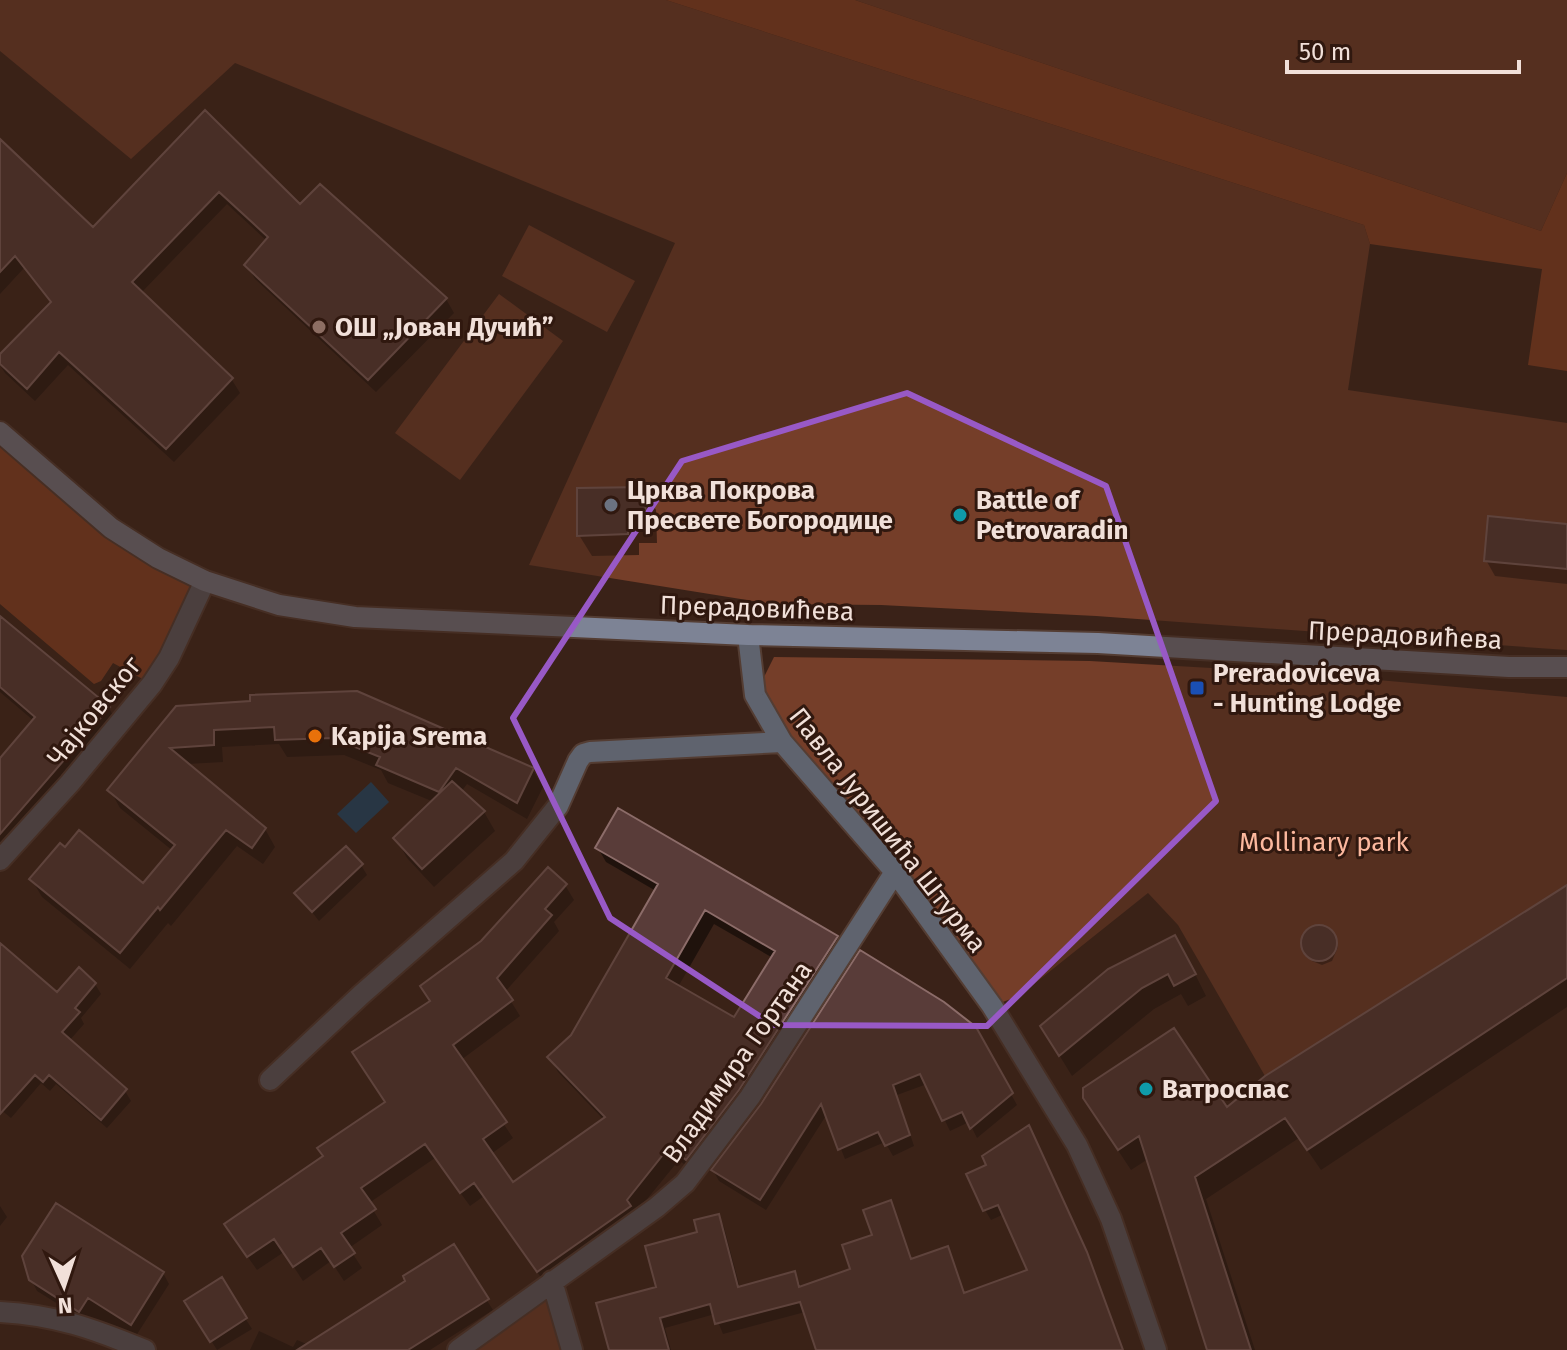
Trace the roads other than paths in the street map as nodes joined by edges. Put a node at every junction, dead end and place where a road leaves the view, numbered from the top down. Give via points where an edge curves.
1 (0, 432) edge
2 (205, 581) junction
3 (748, 635) junction
4 (1567, 667) edge
5 (782, 742) junction
6 (0, 860) edge
7 (895, 872) junction
8 (270, 1080) dead end
9 (552, 1281) junction
10 (0, 1312) edge
11 (145, 1350) edge
12 (458, 1350) edge
13 (572, 1350) edge
14 (1156, 1350) edge

1 - 2 main road, Прерадовићева via 111,528
2 - 3 main road, Прерадовићева via 279,605 355,617
2 - 6 street, Чајковског via 152,684
3 - 4 main road, Прерадовићева via 1098,643
3 - 5 street, Павла Јуришића Штурма via 755,695
5 - 7 street, Павла Јуришића Штурма
5 - 8 street via 583,754 558,806 514,861
7 - 9 street, Владимира Гортана via 750,1097 685,1183
7 - 14 street, Павла Јуришића Штурма via 992,1006 1077,1145 1111,1219
9 - 12 street, Владимира Гортана
9 - 13 street
10 - 11 street via 69,1321

